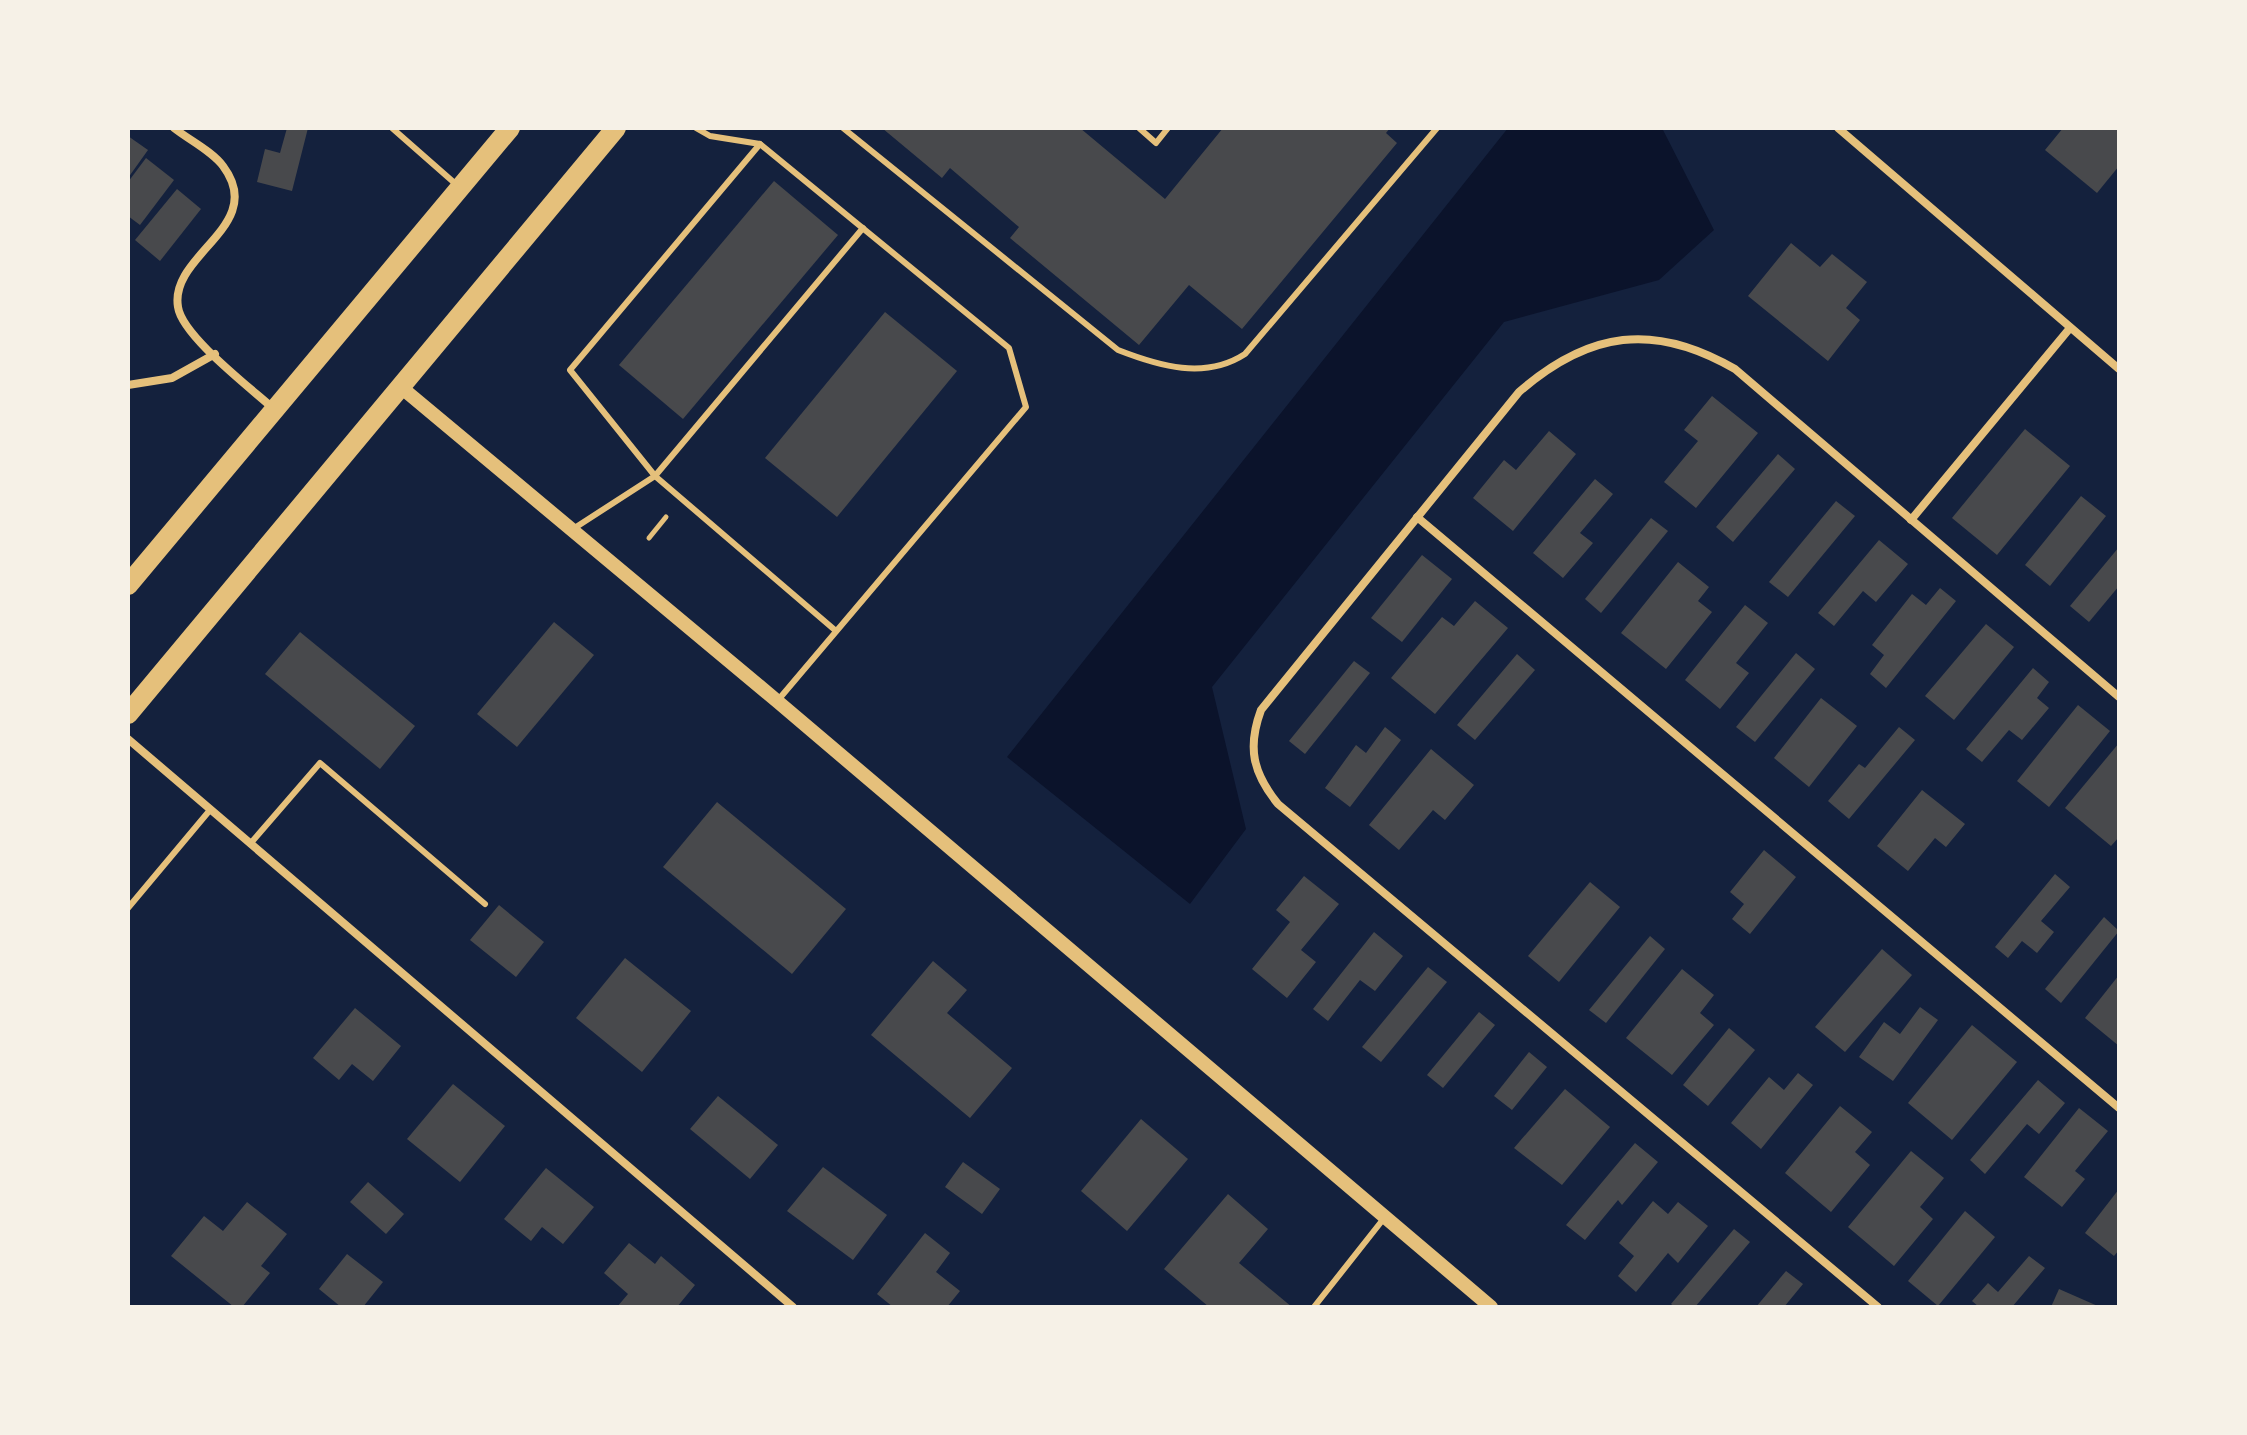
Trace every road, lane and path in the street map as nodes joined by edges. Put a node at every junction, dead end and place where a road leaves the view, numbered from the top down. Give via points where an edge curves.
1 (174, 128) edge
2 (392, 128) edge
3 (510, 128) edge
4 (616, 128) edge
5 (696, 128) edge
6 (843, 128) edge
7 (1139, 128) edge
8 (1168, 128) edge
9 (1437, 128) edge
10 (1838, 128) edge
11 (760, 144) junction
12 (460, 187) junction
13 (863, 228) junction
14 (2070, 328) junction
15 (215, 354) junction
16 (2119, 369) edge
17 (128, 385) edge
18 (402, 388) junction
19 (275, 410) junction
20 (655, 476) junction
21 (666, 517) dead end
22 (1417, 517) junction
23 (1911, 520) junction
24 (571, 530) junction
25 (649, 538) dead end
26 (128, 585) edge
27 (836, 631) junction
28 (2119, 697) edge
29 (777, 701) junction
30 (128, 714) edge
31 (128, 739) edge
32 (210, 810) junction
33 (250, 844) junction
34 (485, 904) dead end
35 (128, 908) edge
36 (2119, 1108) edge
37 (1385, 1217) junction
38 (1481, 1304) edge
39 (793, 1307) edge
40 (1314, 1307) edge
41 (1878, 1307) edge

1 - 15 street via 222,165 235,189 232,215 181,282 177,307 190,330
2 - 12 lane
3 - 12 main road
4 - 18 main road
5 - 11 lane via 710,136
6 - 9 lane via 1118,350 1156,365 1196,369 1227,366 1245,354
7 - 8 lane via 1156,143
10 - 14 street
11 - 13 lane
11 - 20 lane via 570,370
12 - 19 main road
13 - 20 lane
13 - 27 lane via 1009,348 1026,407
14 - 16 street
14 - 23 street
15 - 17 street via 172,378
15 - 19 street
18 - 24 street
18 - 30 main road
19 - 26 main road
20 - 24 lane
20 - 27 lane
21 - 25 path
22 - 23 street via 1519,392 1539,375 1584,350 1634,337 1689,346 1735,369
22 - 36 street
22 - 41 street via 1261,710 1252,759 1260,783 1278,804
23 - 28 street
24 - 29 street
27 - 29 lane
29 - 37 street
31 - 32 street
32 - 33 street
32 - 35 lane
33 - 34 lane via 320,763
33 - 39 street
37 - 38 street
37 - 40 lane

